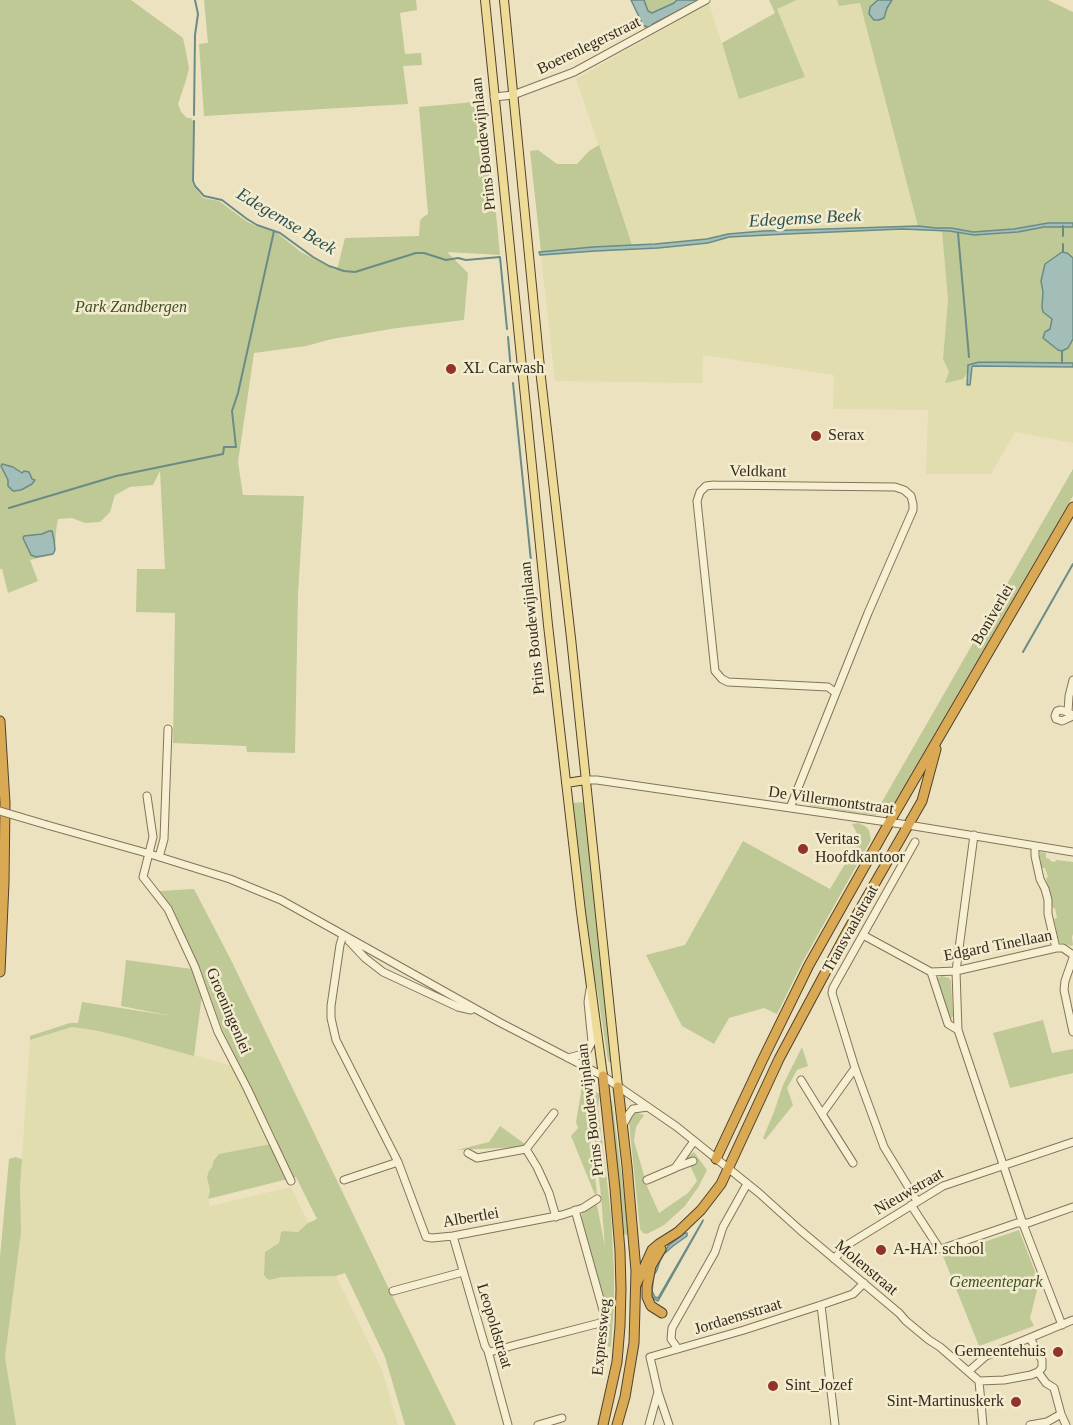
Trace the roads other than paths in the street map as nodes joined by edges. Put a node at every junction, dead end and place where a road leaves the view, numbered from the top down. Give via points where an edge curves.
1 (484, 0) edge
2 (504, 0) edge
3 (706, 0) edge
4 (513, 95) junction
5 (494, 97) junction
6 (1073, 507) edge
7 (1073, 680) edge
8 (836, 693) junction
9 (1069, 713) edge
10 (0, 721) edge
11 (168, 729) dead end
12 (939, 738) junction
13 (585, 780) junction
14 (562, 783) junction
15 (147, 795) dead end
16 (790, 808) junction
17 (0, 812) edge
18 (889, 823) junction
19 (909, 825) junction
20 (974, 835) junction
21 (915, 842) dead end
22 (1035, 846) junction
23 (1073, 852) edge
24 (150, 854) junction
25 (159, 857) junction
26 (343, 935) junction
27 (863, 935) junction
28 (1056, 948) junction
29 (1073, 956) edge
30 (956, 971) junction
31 (0, 972) edge
32 (930, 972) junction
33 (590, 984) junction
34 (481, 1012) junction
35 (958, 1030) junction
36 (1073, 1032) edge
37 (568, 1058) junction
38 (855, 1068) junction
39 (603, 1076) junction
40 (801, 1080) dead end
41 (618, 1087) junction
42 (648, 1107) junction
43 (554, 1113) dead end
44 (822, 1114) junction
45 (622, 1125) junction
46 (694, 1142) junction
47 (1073, 1142) edge
48 (526, 1149) junction
49 (468, 1153) dead end
50 (716, 1159) junction
51 (693, 1161) dead end
52 (398, 1162) junction
53 (853, 1163) dead end
54 (1003, 1165) junction
55 (675, 1168) junction
56 (728, 1169) junction
57 (344, 1180) dead end
58 (647, 1180) dead end
59 (291, 1181) dead end
60 (747, 1184) junction
61 (597, 1199) dead end
62 (914, 1203) junction
63 (1073, 1207) edge
64 (575, 1210) junction
65 (556, 1217) junction
66 (1023, 1224) junction
67 (453, 1236) junction
68 (668, 1239) junction
69 (620, 1251) joint
70 (834, 1258) junction
71 (463, 1272) junction
72 (864, 1283) junction
73 (636, 1285) junction
74 (393, 1292) dead end
75 (821, 1305) junction
76 (662, 1313) joint
77 (676, 1320) junction
78 (1073, 1320) edge
79 (1062, 1325) junction
80 (1030, 1338) junction
81 (678, 1349) junction
82 (488, 1351) junction
83 (969, 1371) junction
84 (1038, 1372) junction
85 (979, 1381) junction
86 (658, 1392) junction
87 (1061, 1414) junction
88 (562, 1418) dead end
89 (508, 1425) edge
90 (538, 1425) edge
91 (603, 1425) edge
92 (617, 1425) edge
93 (649, 1425) edge
94 (669, 1425) edge
95 (835, 1425) edge
96 (983, 1425) edge
97 (1030, 1425) edge
98 (1066, 1425) edge

1 - 5 main road, Prins Boudewijnlaan
2 - 4 main road, Prins Boudewijnlaan
3 - 4 street, Boerenlegerstraat via 574,72
4 - 5 street, Boerenlegerstraat
4 - 13 main road, Prins Boudewijnlaan
5 - 14 main road, Prins Boudewijnlaan
6 - 12 highway, Boniverlei
7 - 9 street
8 - 8 street, Veldkant via 828,687 728,682 718,676 697,501 706,486 895,487 910,496 913,510
8 - 16 street, Veldkant
10 - 31 highway via 5,803
11 - 25 street via 164,839
12 - 18 highway, Boniverlei
12 - 19 highway, Boniverlei via 922,801
13 - 14 main road
13 - 16 street, De Villermontstraat
13 - 41 main road, Prins Boudewijnlaan
14 - 33 main road, Prins Boudewijnlaan
15 - 24 street, Groeningenlei via 153,837
16 - 18 street, De Villermontstraat
17 - 24 street, bridge
18 - 19 street, De Villermontstraat
18 - 50 highway, Boniverlei via 809,965
19 - 20 street, De Villermontstraat
19 - 56 highway, Boniverlei via 779,1059
20 - 22 street, De Villermontstraat
20 - 30 street
21 - 27 street, Transvaalstraat
22 - 23 street, De Villermontstraat
22 - 28 street
24 - 25 street
24 - 59 street, Groeningenlei via 143,877 168,909 218,1032
25 - 26 street via 281,900
26 - 34 street
26 - 34 street via 384,972 458,1007
26 - 52 street, Albertlei via 332,1006 333,1029
27 - 32 street, Edgard Tinellaan
27 - 38 street, Transvaalstraat via 832,993
28 - 29 street, Edgard Tinellaan
28 - 30 street, Edgard Tinellaan
29 - 36 street via 1064,987
30 - 32 street, Edgard Tinellaan
30 - 35 street
32 - 35 street via 948,1024
33 - 37 street via 592,1042 583,1054
33 - 39 main road, Prins Boudewijnlaan
34 - 37 street
35 - 54 street
37 - 39 street
38 - 44 street
38 - 62 street, Transvaalstraat via 884,1147
39 - 41 street
39 - 69 highway, Prins Boudewijnlaan
40 - 44 street
41 - 42 street
41 - 45 highway, Prins Boudewijnlaan
42 - 45 street via 633,1109
42 - 46 street
43 - 48 street
44 - 53 street
45 - 73 highway, Prins Boudewijnlaan
46 - 50 street
46 - 55 street
47 - 54 street, Nieuwstraat
48 - 49 street via 477,1158
48 - 65 street via 549,1193
50 - 56 street
51 - 55 street
52 - 57 street
52 - 67 street, Albertlei via 426,1237
54 - 62 street, Nieuwstraat via 946,1184
54 - 66 street
55 - 58 street
56 - 60 street, Molenstraat
56 - 68 highway, Boniverlei via 701,1210
60 - 70 street, Molenstraat
60 - 77 street
61 - 64 street, Albertlei
62 - 66 street, Transvaalstraat via 941,1249
62 - 70 street, Nieuwstraat via 847,1245
63 - 66 street
64 - 65 street, Albertlei
64 - 82 street via 604,1317 600,1323
65 - 67 street, Albertlei
66 - 79 street
67 - 71 street, Leopoldstraat
68 - 73 highway via 652,1250
68 - 76 highway via 651,1266 647,1286 651,1306
69 - 91 highway, Expressweg via 618,1353
70 - 72 street, Molenstraat
71 - 74 street
71 - 82 street, Leopoldstraat
72 - 75 street, Jordaensstraat via 853,1294
72 - 83 street, Molenstraat
73 - 92 highway, Expressweg via 634,1343
75 - 81 street, Jordaensstraat
75 - 95 street
76 - 77 street
77 - 81 street via 671,1339
78 - 79 street
79 - 80 street
80 - 83 street via 986,1356
80 - 84 street via 1042,1360
81 - 86 street, Jordaensstraat via 650,1357
82 - 89 street, Leopoldstraat
83 - 85 street, Molenstraat
84 - 85 street
84 - 87 street via 1054,1388
85 - 96 street
86 - 93 street, Jordaensstraat
86 - 94 street, Jordaensstraat
87 - 97 street
87 - 98 street
88 - 90 street

